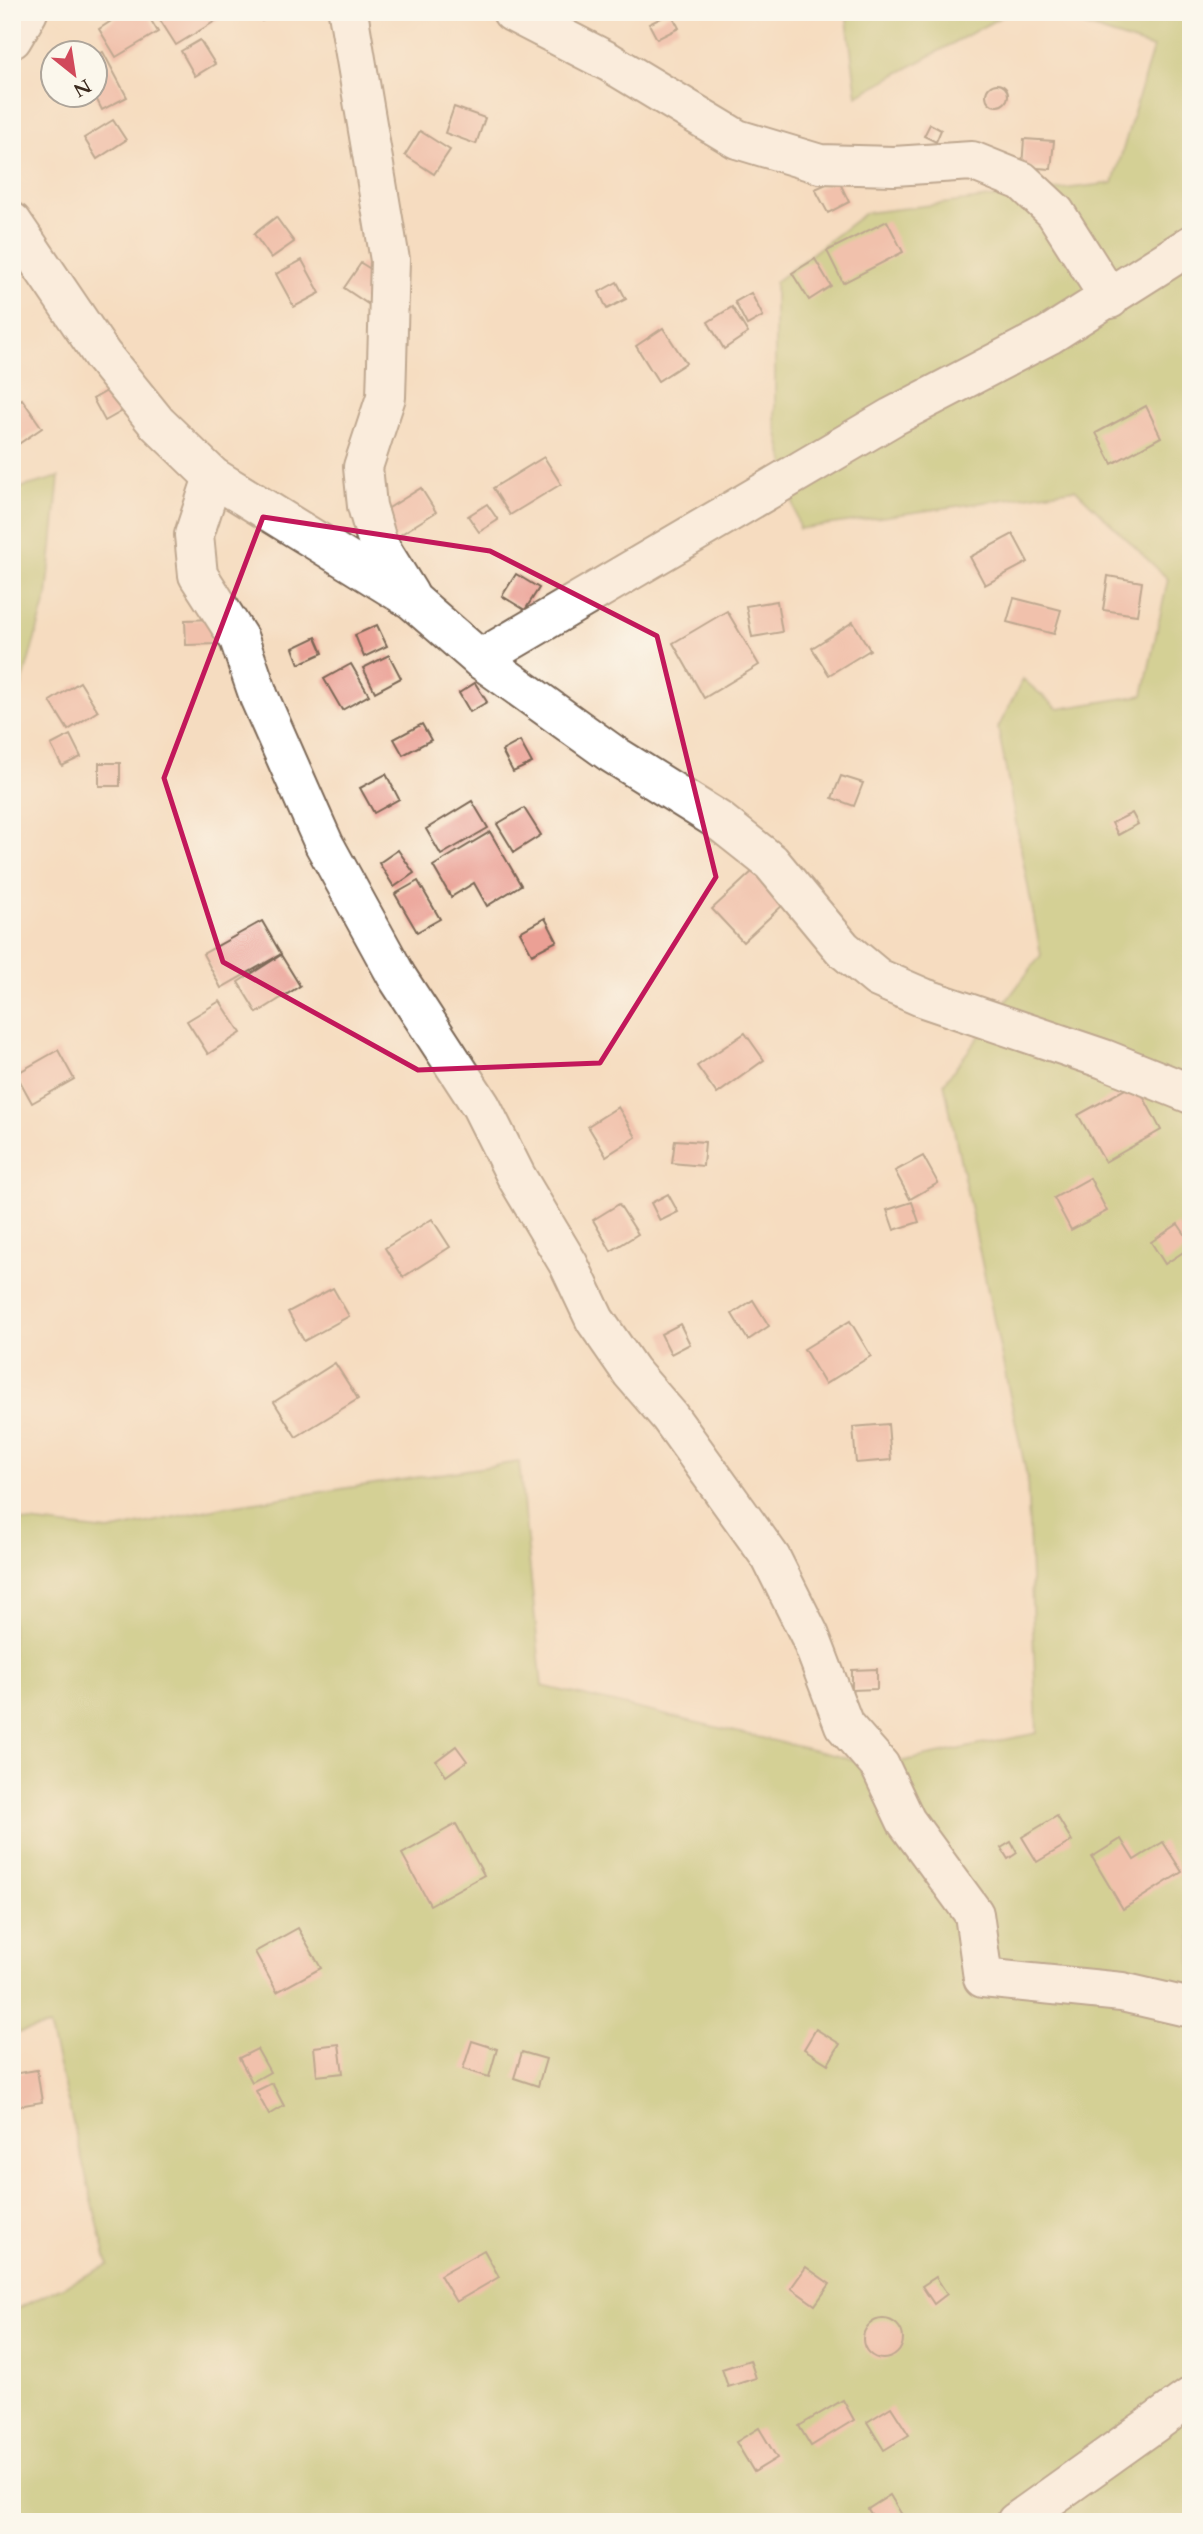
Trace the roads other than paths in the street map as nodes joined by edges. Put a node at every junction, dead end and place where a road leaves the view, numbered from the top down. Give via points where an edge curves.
1 (28, 12) edge
2 (348, 12) edge
3 (512, 12) edge
4 (12, 38) edge
5 (12, 222) edge
6 (1191, 245) edge
7 (1110, 299) junction
8 (213, 477) junction
9 (412, 600) junction
10 (480, 659) junction
11 (1191, 1094) edge
12 (1191, 2008) edge
13 (1191, 2397) edge
14 (1016, 2522) edge

1 - 4 street
2 - 9 street via 390,260 386,397 363,467 367,506 378,544
3 - 7 street via 609,62 737,139 820,163 894,166 972,161 1022,181 1055,212
5 - 8 street via 102,355 157,424
6 - 7 street
7 - 10 street via 892,417
8 - 9 street
8 - 12 street via 194,535 198,575 239,639 259,698 324,845 397,977 481,1106 595,1320 771,1558 810,1636 844,1725 880,1766 906,1821 974,1913 984,1978 1122,1992
9 - 10 street
10 - 11 street via 611,754 718,820 771,862 843,949 878,978
13 - 14 street

